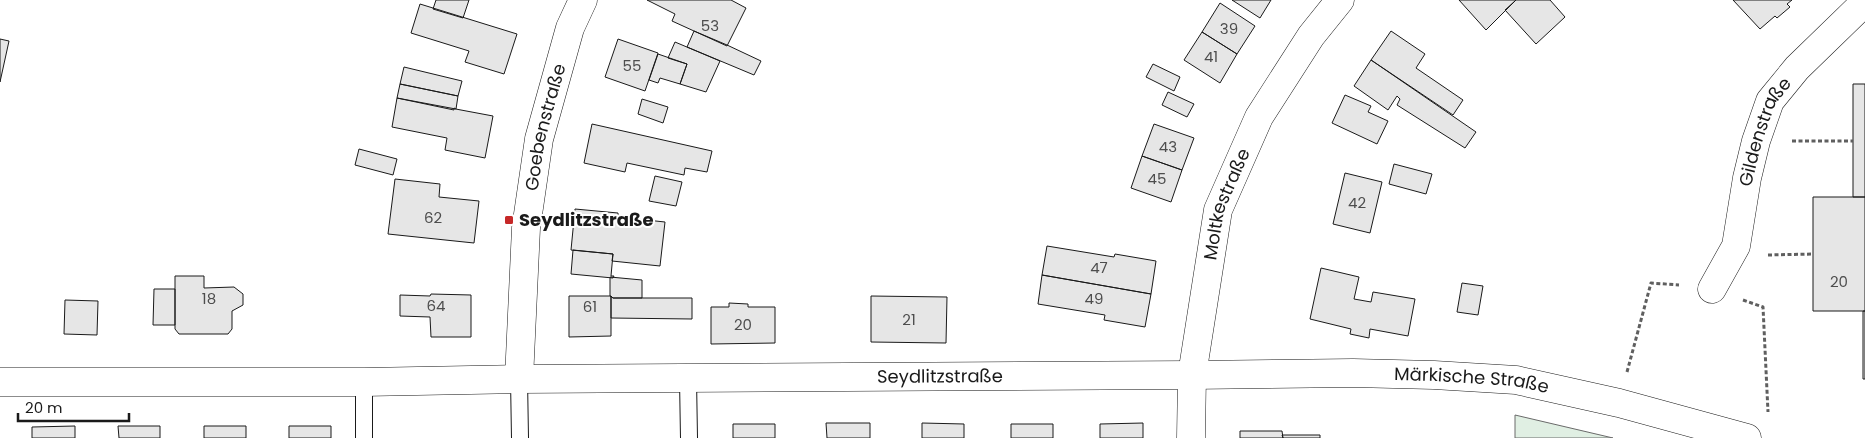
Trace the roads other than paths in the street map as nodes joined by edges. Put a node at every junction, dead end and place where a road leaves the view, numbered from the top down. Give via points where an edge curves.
1 (583, 0) edge
2 (1340, 0) edge
3 (1865, 2) edge
4 (1712, 289) road end
5 (1192, 376) junction
6 (519, 379) junction
7 (688, 379) junction
8 (0, 382) edge
9 (364, 382) junction
10 (364, 438) edge
11 (520, 438) edge
12 (689, 438) edge
13 (1191, 438) edge
14 (1747, 438) edge

1 - 6 street, Goebenstraße via 570,28 539,139 526,228
2 - 5 street, Moltkestraße via 1310,36 1258,117 1218,210
3 - 4 street, Gildenstraße via 1797,68 1770,101 1747,178 1736,246
5 - 7 street, Seydlitzstraße
5 - 13 street, Moltkestraße
5 - 14 street, Märkische Straße via 1353,373 1516,380 1620,403
6 - 7 street, Seydlitzstraße
6 - 9 street, Seydlitzstraße
6 - 11 lane
7 - 12 lane
8 - 9 street, Seydlitzstraße
9 - 10 lane

